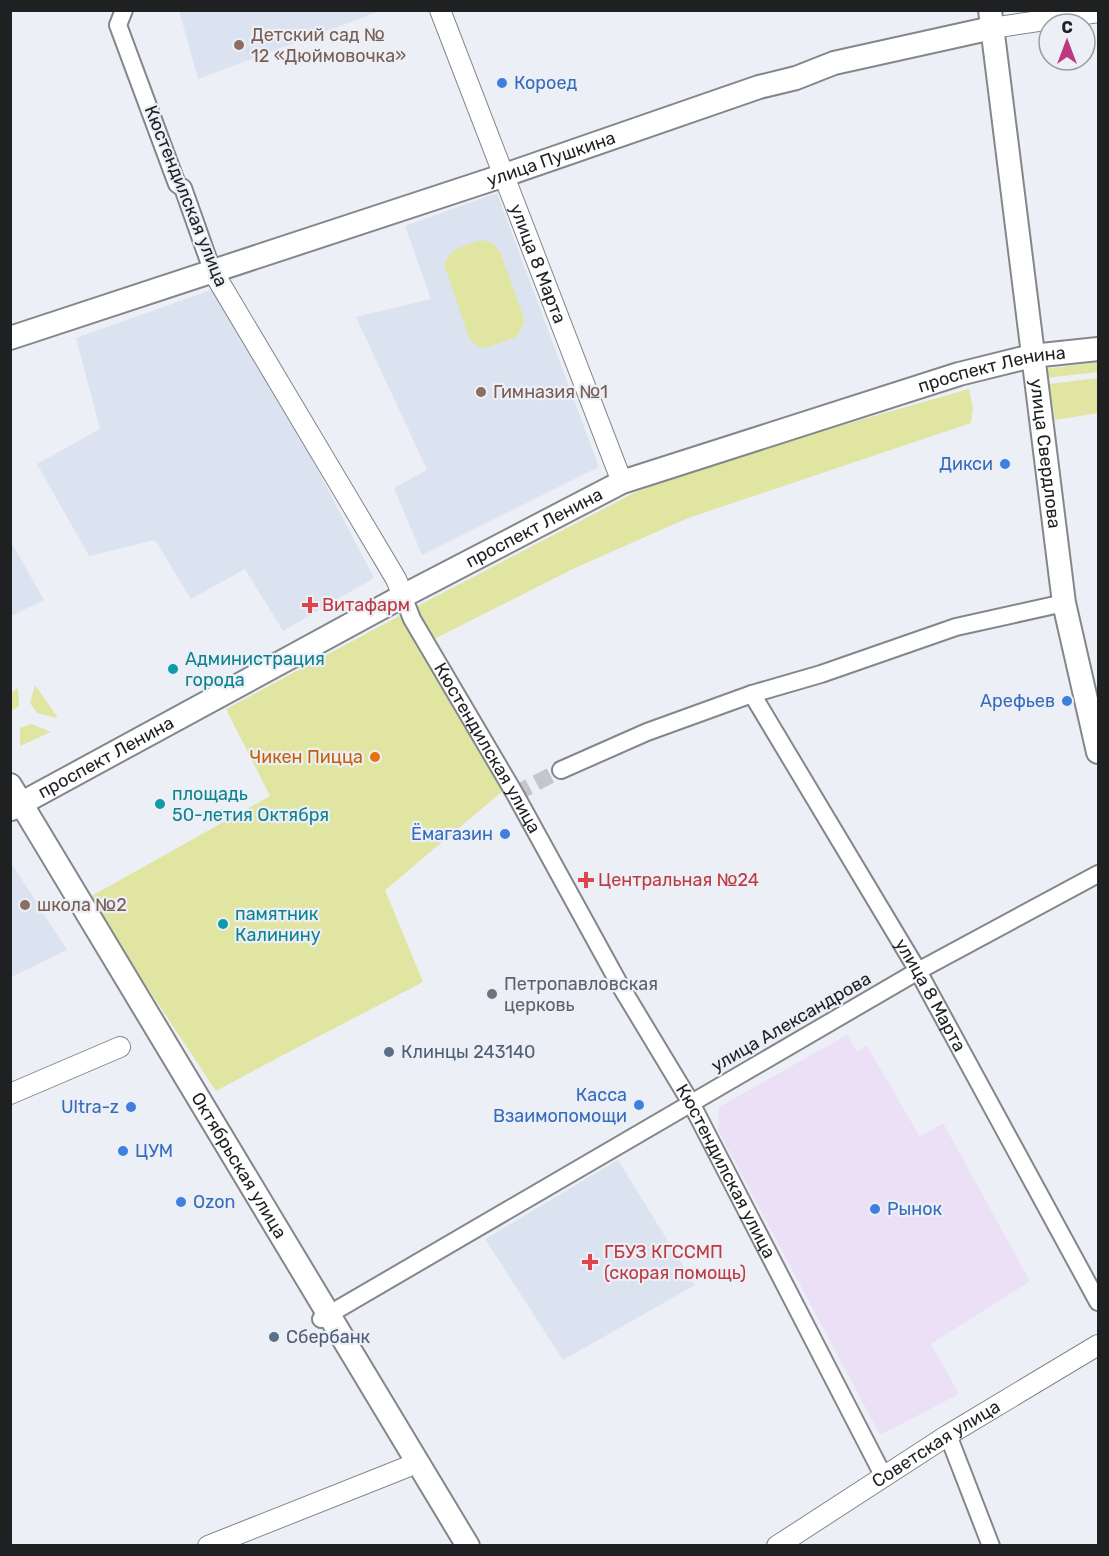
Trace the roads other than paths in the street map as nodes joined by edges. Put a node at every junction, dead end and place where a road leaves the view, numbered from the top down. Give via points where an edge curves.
1 (124, 10) edge
2 (440, 10) edge
3 (1098, 12) edge
4 (991, 19) edge
5 (502, 176) junction
6 (212, 270) junction
7 (10, 338) edge
8 (1098, 349) edge
9 (1032, 356) junction
10 (622, 482) junction
11 (403, 596) junction
12 (1064, 603) junction
13 (752, 694) junction
14 (1098, 752) edge
15 (561, 770) tunnel mouth
16 (13, 803) edge
17 (1098, 874) edge
18 (918, 971) junction
19 (120, 1047) dead end
20 (10, 1094) edge
21 (690, 1103) junction
22 (1098, 1302) edge
23 (324, 1317) junction
24 (1098, 1346) edge
25 (948, 1435) junction
26 (406, 1467) junction
27 (884, 1477) junction
28 (208, 1545) edge
29 (455, 1545) edge
30 (468, 1545) edge
31 (777, 1545) edge
32 (991, 1545) edge

1 - 6 street, Кюстендилская улица via 118,25
2 - 5 street, улица 8 Марта
3 - 4 street, улица Пушкина
4 - 5 main road, улица Пушкина via 759,87
4 - 9 main road, улица Свердлова
5 - 6 main road, улица Пушкина
5 - 10 street, улица 8 Марта
6 - 7 main road, улица Пушкина
6 - 11 street, Кюстендилская улица
8 - 9 main road, проспект Ленина
9 - 10 main road, проспект Ленина via 959,374
9 - 12 main road, улица Свердлова
10 - 11 main road, проспект Ленина
11 - 16 main road, проспект Ленина
11 - 21 street, Кюстендилская улица via 412,619
12 - 13 street via 956,627
12 - 14 main road, улица Свердлова
13 - 15 street via 647,732
13 - 18 street, улица 8 Марта
16 - 23 main road, Октябрьская улица
17 - 18 street, улица Александрова
18 - 21 street, улица Александрова
18 - 22 street, улица 8 Марта
19 - 20 street
21 - 23 street, улица Александрова
21 - 27 street, Кюстендилская улица
23 - 26 main road, Октябрьская улица
23 - 30 main road, Октябрьская улица
24 - 25 street, Советская улица
25 - 27 street, Советская улица
25 - 32 street
26 - 28 street
26 - 29 main road, Октябрьская улица
27 - 31 street, Советская улица

